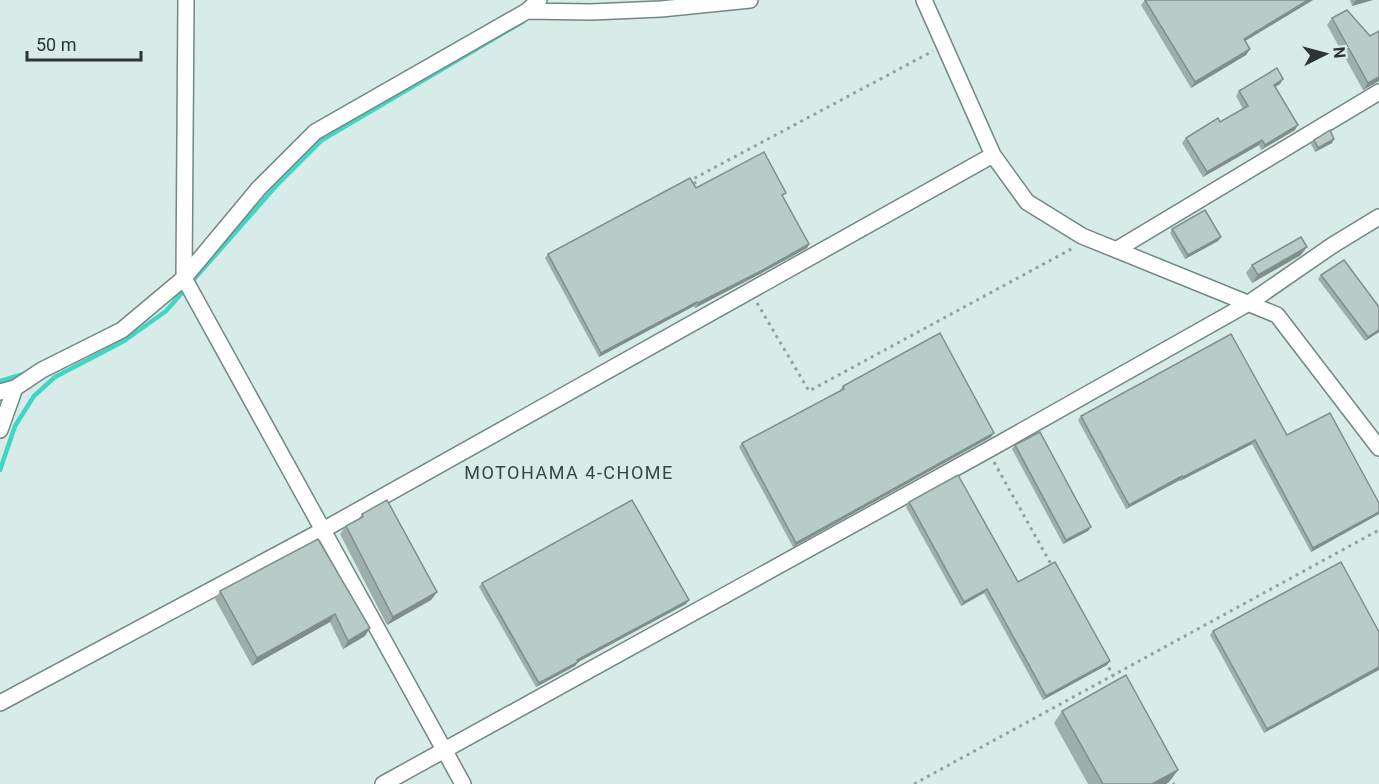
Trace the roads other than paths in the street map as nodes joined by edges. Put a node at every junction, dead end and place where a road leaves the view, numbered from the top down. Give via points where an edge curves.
1 (186, 0) edge
2 (750, 0) edge
3 (924, 0) edge
4 (533, 5) edge
5 (1379, 92) edge
6 (993, 155) junction
7 (1379, 217) edge
8 (1116, 250) junction
9 (187, 284) junction
10 (1249, 303) junction
11 (8, 390) edge
12 (0, 430) edge
13 (1379, 448) edge
14 (322, 530) junction
15 (0, 703) edge
16 (444, 750) junction
17 (383, 784) edge
18 (463, 784) edge

1 - 9 street
2 - 4 street via 591,12 556,11
3 - 6 street
4 - 9 street via 315,132 259,188
5 - 8 street
6 - 8 street via 1027,202 1082,236
6 - 14 street
7 - 10 street
8 - 10 street
9 - 11 street via 122,330
9 - 14 street
10 - 13 street via 1277,315
10 - 16 street
11 - 12 street
14 - 15 street
14 - 16 street
16 - 17 street
16 - 18 street

